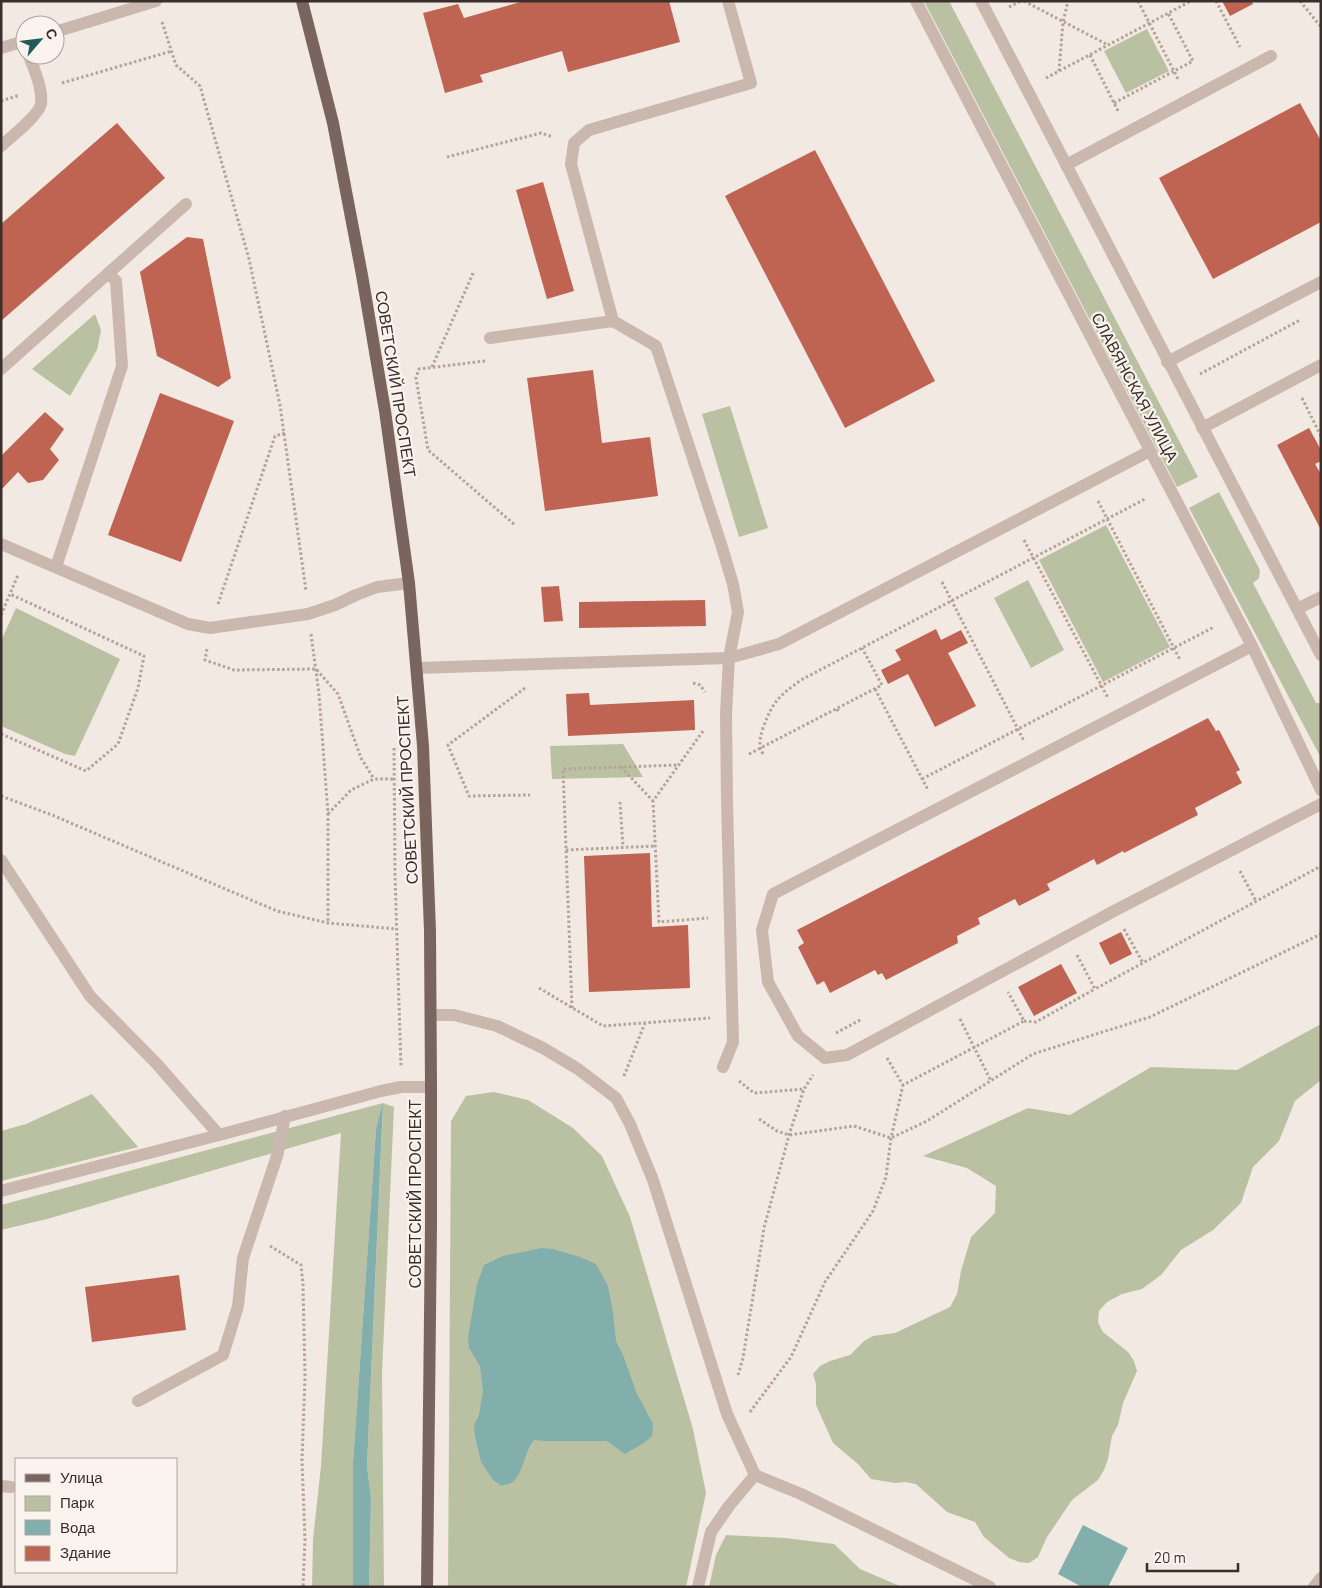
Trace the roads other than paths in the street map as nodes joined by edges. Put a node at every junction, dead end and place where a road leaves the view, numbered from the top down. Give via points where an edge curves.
1 (156, 1) edge
2 (302, 1) edge
3 (728, 1) edge
4 (916, 1) edge
5 (981, 1) edge
6 (65, 29) edge
7 (15, 44) edge
8 (1, 48) edge
9 (1271, 56) dead end
10 (33, 65) edge
11 (1, 146) edge
12 (1066, 165) junction
13 (186, 204) dead end
14 (108, 273) junction
15 (1321, 282) edge
16 (612, 321) junction
17 (490, 338) dead end
18 (1168, 362) junction
19 (1321, 365) edge
20 (1, 369) edge
21 (1202, 428) junction
22 (1150, 451) junction
23 (1, 544) edge
24 (56, 567) junction
25 (408, 583) junction
26 (1321, 597) edge
27 (1297, 609) junction
28 (1252, 646) junction
29 (1321, 655) edge
30 (728, 658) junction
31 (417, 668) junction
32 (1321, 790) edge
33 (1321, 804) edge
34 (1, 860) edge
35 (431, 1015) junction
36 (723, 1067) road end
37 (431, 1087) junction
38 (285, 1116) junction
39 (218, 1135) junction
40 (1, 1191) edge
41 (138, 1401) dead end
42 (755, 1475) junction
43 (1321, 1578) edge
44 (427, 1587) edge
45 (698, 1587) edge
46 (990, 1587) edge
47 (1314, 1587) edge

1 - 6 street
2 - 25 main road, СОВЕТСКИЙ ПРОСПЕКТ via 332,122 362,275 385,411
3 - 16 street via 751,82 589,130 574,143 571,164
4 - 22 street, СЛАВЯНСКАЯ УЛИЦА
5 - 12 street
7 - 8 street
9 - 12 street
10 - 11 street via 41,89 41,106
12 - 18 street
13 - 14 street
14 - 20 street
14 - 24 street via 116,281 122,366
15 - 18 street
16 - 17 street
16 - 30 street via 656,346 733,584 738,612
18 - 21 street
19 - 21 street
21 - 27 street
22 - 28 street, СЛАВЯНСКАЯ УЛИЦА
22 - 30 street via 779,644
23 - 24 street
24 - 25 street via 188,624 210,628 308,614 378,587
25 - 31 main road, СОВЕТСКИЙ ПРОСПЕКТ
26 - 27 street
27 - 29 street
28 - 32 street, СЛАВЯНСКАЯ УЛИЦА
28 - 33 street via 773,894 762,930 768,982 798,1036 825,1058 847,1055
30 - 31 street
30 - 36 street via 726,764 733,1042
31 - 35 main road, СОВЕТСКИЙ ПРОСПЕКТ via 424,756
34 - 39 street via 90,996 156,1063
35 - 37 main road, СОВЕТСКИЙ ПРОСПЕКТ
35 - 42 street via 454,1015 497,1026 578,1068 616,1098 653,1180 727,1414
37 - 38 street via 401,1087
37 - 44 main road, СОВЕТСКИЙ ПРОСПЕКТ
38 - 39 street
38 - 41 street via 278,1153 243,1258 238,1306 223,1356
39 - 40 street
42 - 45 street via 711,1532
42 - 46 street via 801,1494
43 - 47 street

